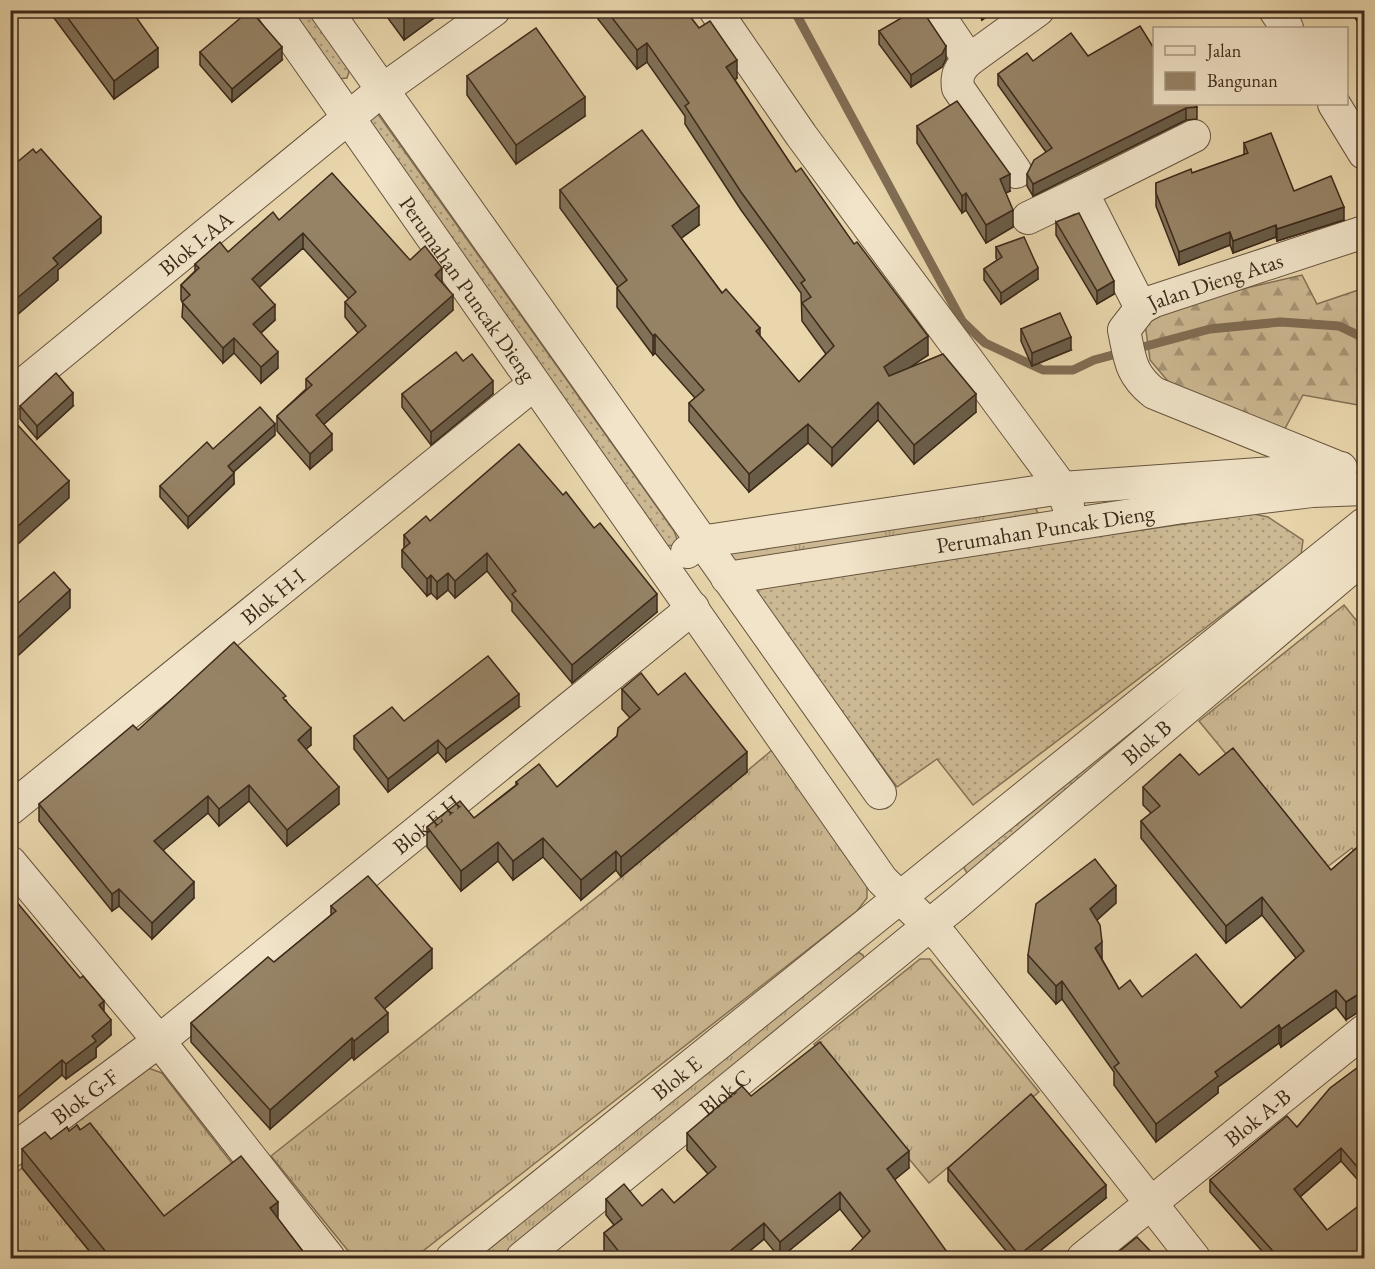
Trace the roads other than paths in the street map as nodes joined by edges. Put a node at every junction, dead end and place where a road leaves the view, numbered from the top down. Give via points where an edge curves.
1 (273, 10) edge
2 (326, 10) edge
3 (494, 10) edge
4 (716, 10) edge
5 (935, 10) edge
6 (1038, 10) edge
7 (1275, 10) edge
8 (1286, 27) edge
9 (969, 60) junction
10 (381, 91) junction
11 (1335, 105) edge
12 (347, 119) junction
13 (1194, 136) dead end
14 (1365, 153) edge
15 (1016, 172) dead end
16 (1082, 192) junction
17 (1028, 218) dead end
18 (1365, 232) edge
19 (1132, 319) junction
20 (534, 384) junction
21 (10, 395) edge
22 (1350, 483) edge
23 (1062, 488) junction
24 (1075, 524) junction
25 (1365, 524) edge
26 (700, 542) junction
27 (1365, 557) edge
28 (666, 568) junction
29 (727, 578) junction
30 (693, 608) junction
31 (880, 793) dead end
32 (10, 809) edge
33 (10, 861) edge
34 (901, 898) junction
35 (928, 925) junction
36 (1365, 1031) edge
37 (159, 1041) junction
38 (10, 1152) edge
39 (1150, 1205) junction
40 (329, 1258) edge
41 (452, 1258) edge
42 (522, 1258) edge
43 (1083, 1258) edge
44 (1194, 1258) edge

1 - 12 street, Perumahan Puncak Dieng
2 - 10 street, Perumahan Puncak Dieng
3 - 10 street, Blok I-AA
4 - 23 street via 801,135
5 - 9 street
6 - 9 street
7 - 8 street
9 - 15 street via 957,78 958,88
10 - 12 street, Blok I-AA
10 - 26 street, Perumahan Puncak Dieng
11 - 14 street
12 - 20 street, Perumahan Puncak Dieng
12 - 21 street, Blok I-AA
13 - 16 street
16 - 17 street
16 - 19 street
18 - 19 street, Jalan Dieng Atas via 1154,301
19 - 22 street, Jalan Dieng Atas via 1132,368 1140,382 1155,393 1267,439
20 - 28 street, Perumahan Puncak Dieng
20 - 32 street, Blok H-I
22 - 23 street, Perumahan Puncak Dieng
22 - 24 street, Perumahan Puncak Dieng
23 - 24 street
23 - 26 street, Perumahan Puncak Dieng
24 - 29 street, Perumahan Puncak Dieng
25 - 34 street, Blok E
26 - 28 street, Perumahan Puncak Dieng
26 - 29 street, Perumahan Puncak Dieng
27 - 35 street, Blok B
28 - 30 street, Perumahan Puncak Dieng
29 - 31 street, Perumahan Puncak Dieng
30 - 34 street, Perumahan Puncak Dieng via 882,880
30 - 37 street, Blok E-H
33 - 37 street
34 - 35 street, Perumahan Puncak Dieng
34 - 41 street, Blok E
35 - 39 street, Perumahan Puncak Dieng via 943,939
35 - 42 street, Blok C
36 - 39 street, Blok A-B
37 - 38 street, Blok G-F
37 - 40 street
39 - 43 street, Blok A-B
39 - 44 street, Perumahan Puncak Dieng

